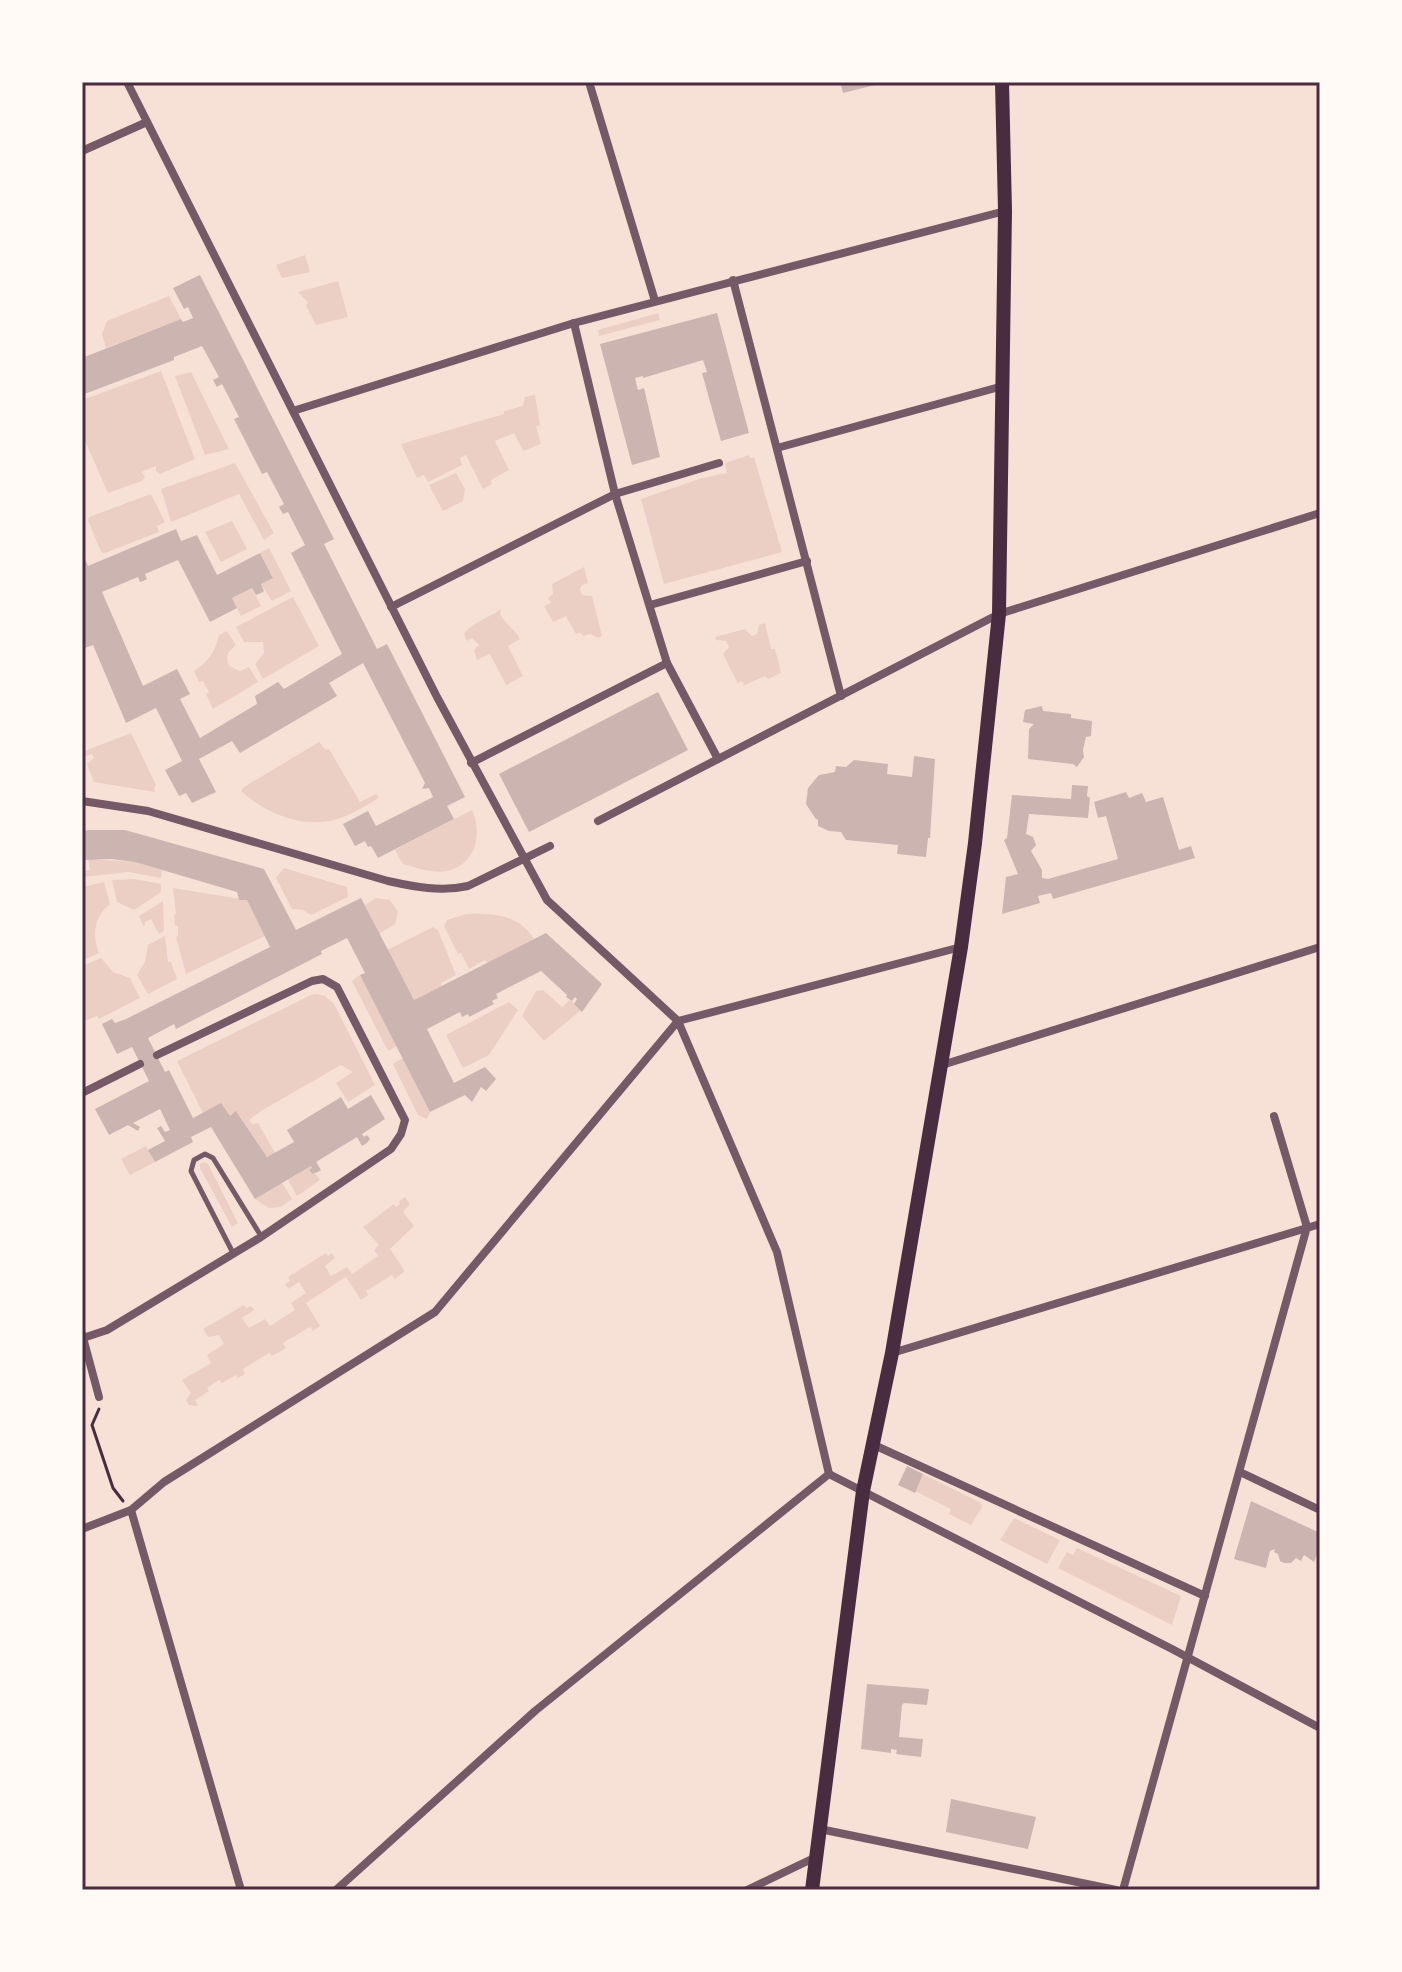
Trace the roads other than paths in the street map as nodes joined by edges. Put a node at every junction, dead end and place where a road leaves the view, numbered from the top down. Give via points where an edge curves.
1 (127, 82) edge
2 (589, 82) edge
3 (1002, 82) edge
4 (147, 122) junction
5 (82, 151) edge
6 (1005, 211) junction
7 (733, 280) junction
8 (655, 301) junction
9 (574, 323) junction
10 (1003, 386) junction
11 (293, 411) junction
12 (777, 448) junction
13 (719, 463) dead end
14 (615, 494) junction
15 (1320, 513) edge
16 (807, 561) junction
17 (650, 605) junction
18 (391, 607) junction
19 (999, 614) junction
20 (667, 663) junction
21 (841, 696) junction
22 (718, 759) junction
23 (471, 763) junction
24 (82, 801) edge
25 (598, 821) dead end
26 (550, 846) dead end
27 (524, 859) junction
28 (961, 947) junction
29 (1320, 947) edge
30 (678, 1021) junction
31 (157, 1055) dead end
32 (140, 1064) dead end
33 (942, 1065) junction
34 (82, 1093) edge
35 (1274, 1116) dead end
36 (1320, 1224) edge
37 (1307, 1227) junction
38 (261, 1237) junction
39 (234, 1254) junction
40 (83, 1336) edge
41 (892, 1353) junction
42 (99, 1397) road end
43 (874, 1445) junction
44 (1240, 1472) junction
45 (829, 1474) junction
46 (863, 1491) junction
47 (131, 1510) junction
48 (1320, 1510) edge
49 (82, 1529) edge
50 (1205, 1596) junction
51 (1187, 1656) junction
52 (1320, 1728) edge
53 (820, 1829) junction
54 (816, 1857) junction
55 (241, 1890) edge
56 (336, 1890) edge
57 (747, 1890) edge
58 (812, 1890) edge
59 (1116, 1890) edge
60 (1123, 1890) edge

1 - 4 street
2 - 8 street
3 - 6 main road
4 - 5 street
4 - 11 street
6 - 7 street
6 - 10 main road
7 - 8 street
7 - 12 street
8 - 9 street
9 - 11 street
9 - 14 street
10 - 12 street
10 - 19 main road
11 - 18 street
12 - 16 street
13 - 14 street
14 - 17 street
14 - 18 street
15 - 19 street
16 - 17 street
16 - 21 street
17 - 20 street
18 - 23 street
19 - 21 street
19 - 28 main road
20 - 22 street
20 - 23 street
21 - 22 street
22 - 25 street
23 - 27 street
24 - 27 street via 148,811 429,889 468,886
26 - 27 street
27 - 30 street via 547,900
28 - 30 street
28 - 33 main road
29 - 33 street
30 - 45 street via 777,1252
30 - 47 street via 435,1312 164,1482
31 - 38 street via 312,981 323,979 337,987 405,1120 401,1134 391,1149
32 - 34 street
33 - 41 main road
35 - 37 street
36 - 37 street
37 - 41 street
37 - 44 street
38 - 39 street
38 - 39 lane via 213,1158 205,1154 194,1160 191,1171
39 - 40 street via 107,1330
40 - 42 street
41 - 43 main road
43 - 46 main road
43 - 50 street
44 - 48 street
44 - 50 street
45 - 46 street
45 - 56 street via 535,1711
46 - 51 street
46 - 53 main road
47 - 49 street
47 - 55 street
50 - 51 street
51 - 52 street
51 - 60 street
53 - 54 main road
53 - 59 street
54 - 57 street
54 - 58 main road

